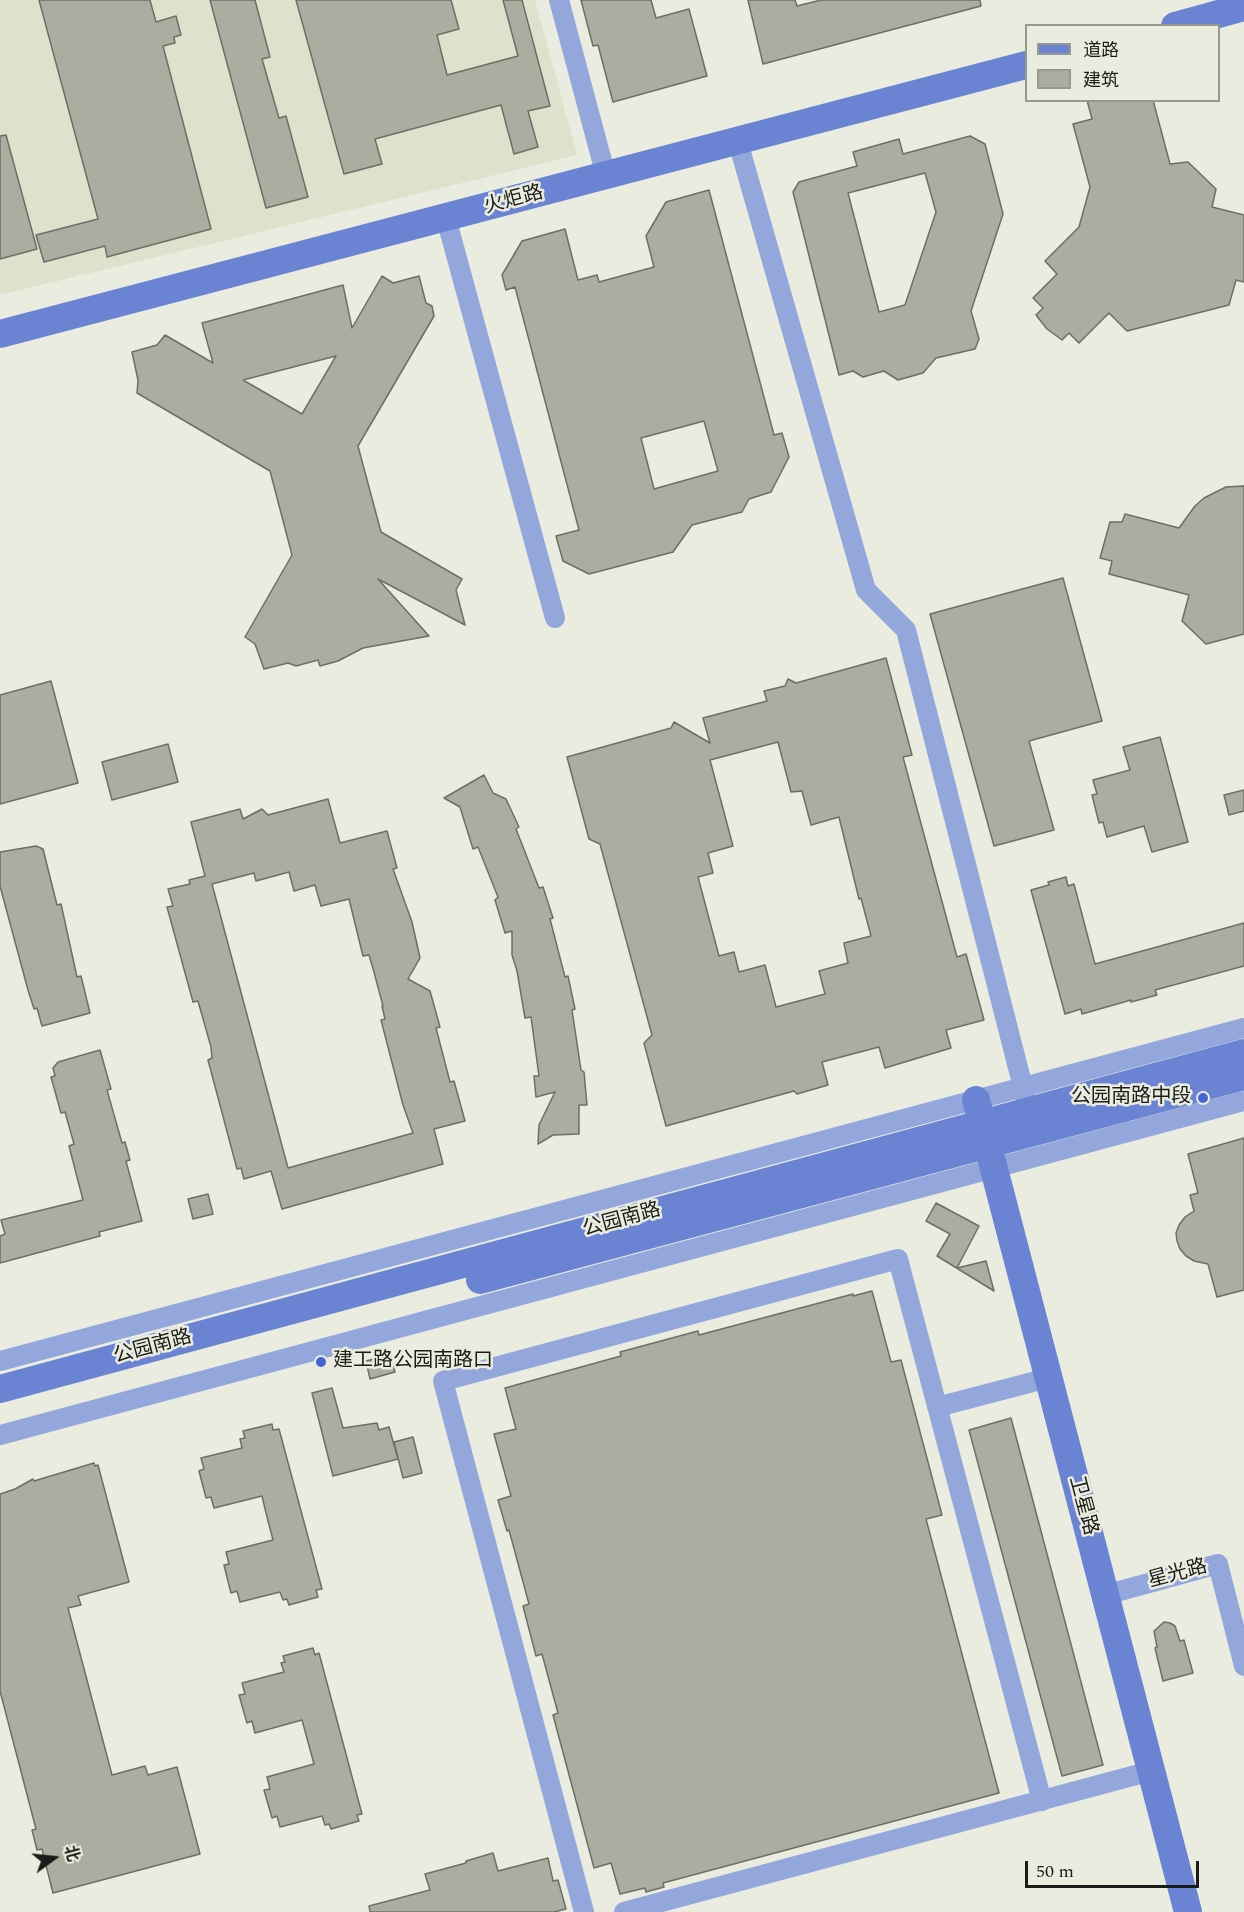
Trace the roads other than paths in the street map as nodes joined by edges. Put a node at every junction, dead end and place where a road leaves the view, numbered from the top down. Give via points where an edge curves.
1 (559, 0) edge
2 (1244, 7) edge
3 (1182, 24) edge
4 (1025, 65) edge
5 (738, 142) junction
6 (606, 176) junction
7 (446, 218) junction
8 (0, 334) edge
9 (555, 618) dead end
10 (1244, 1028) edge
11 (1244, 1053) edge
12 (1244, 1076) edge
13 (1026, 1099) junction
14 (1244, 1101) edge
15 (985, 1134) junction
16 (0, 1361) edge
17 (1048, 1378) junction
18 (0, 1389) edge
19 (938, 1407) junction
20 (0, 1408) edge
21 (0, 1436) edge
22 (1105, 1595) junction
23 (1244, 1666) edge
24 (1151, 1771) junction
25 (1042, 1801) junction
26 (584, 1912) edge
27 (624, 1912) edge
28 (1188, 1912) edge

1 - 6 street
2 - 3 main road
4 - 5 main road, 火炬路
5 - 6 main road, 火炬路
5 - 13 street via 866,590 906,630
6 - 7 main road, 火炬路
7 - 8 main road, 火炬路
7 - 9 street
10 - 13 street
11 - 13 main road, 公园南路
12 - 15 main road, 公园南路
13 - 15 main road, 公园南路
14 - 15 street
15 - 16 street
15 - 17 main road, 卫星路
15 - 18 main road, 公园南路
15 - 20 main road, 公园南路
15 - 21 street
17 - 19 street
17 - 22 main road, 卫星路
19 - 25 street
19 - 26 street via 898,1259 443,1381
22 - 23 street, 星光路 via 1218,1564
22 - 24 main road, 卫星路
24 - 25 street
24 - 28 main road, 卫星路
25 - 27 street

